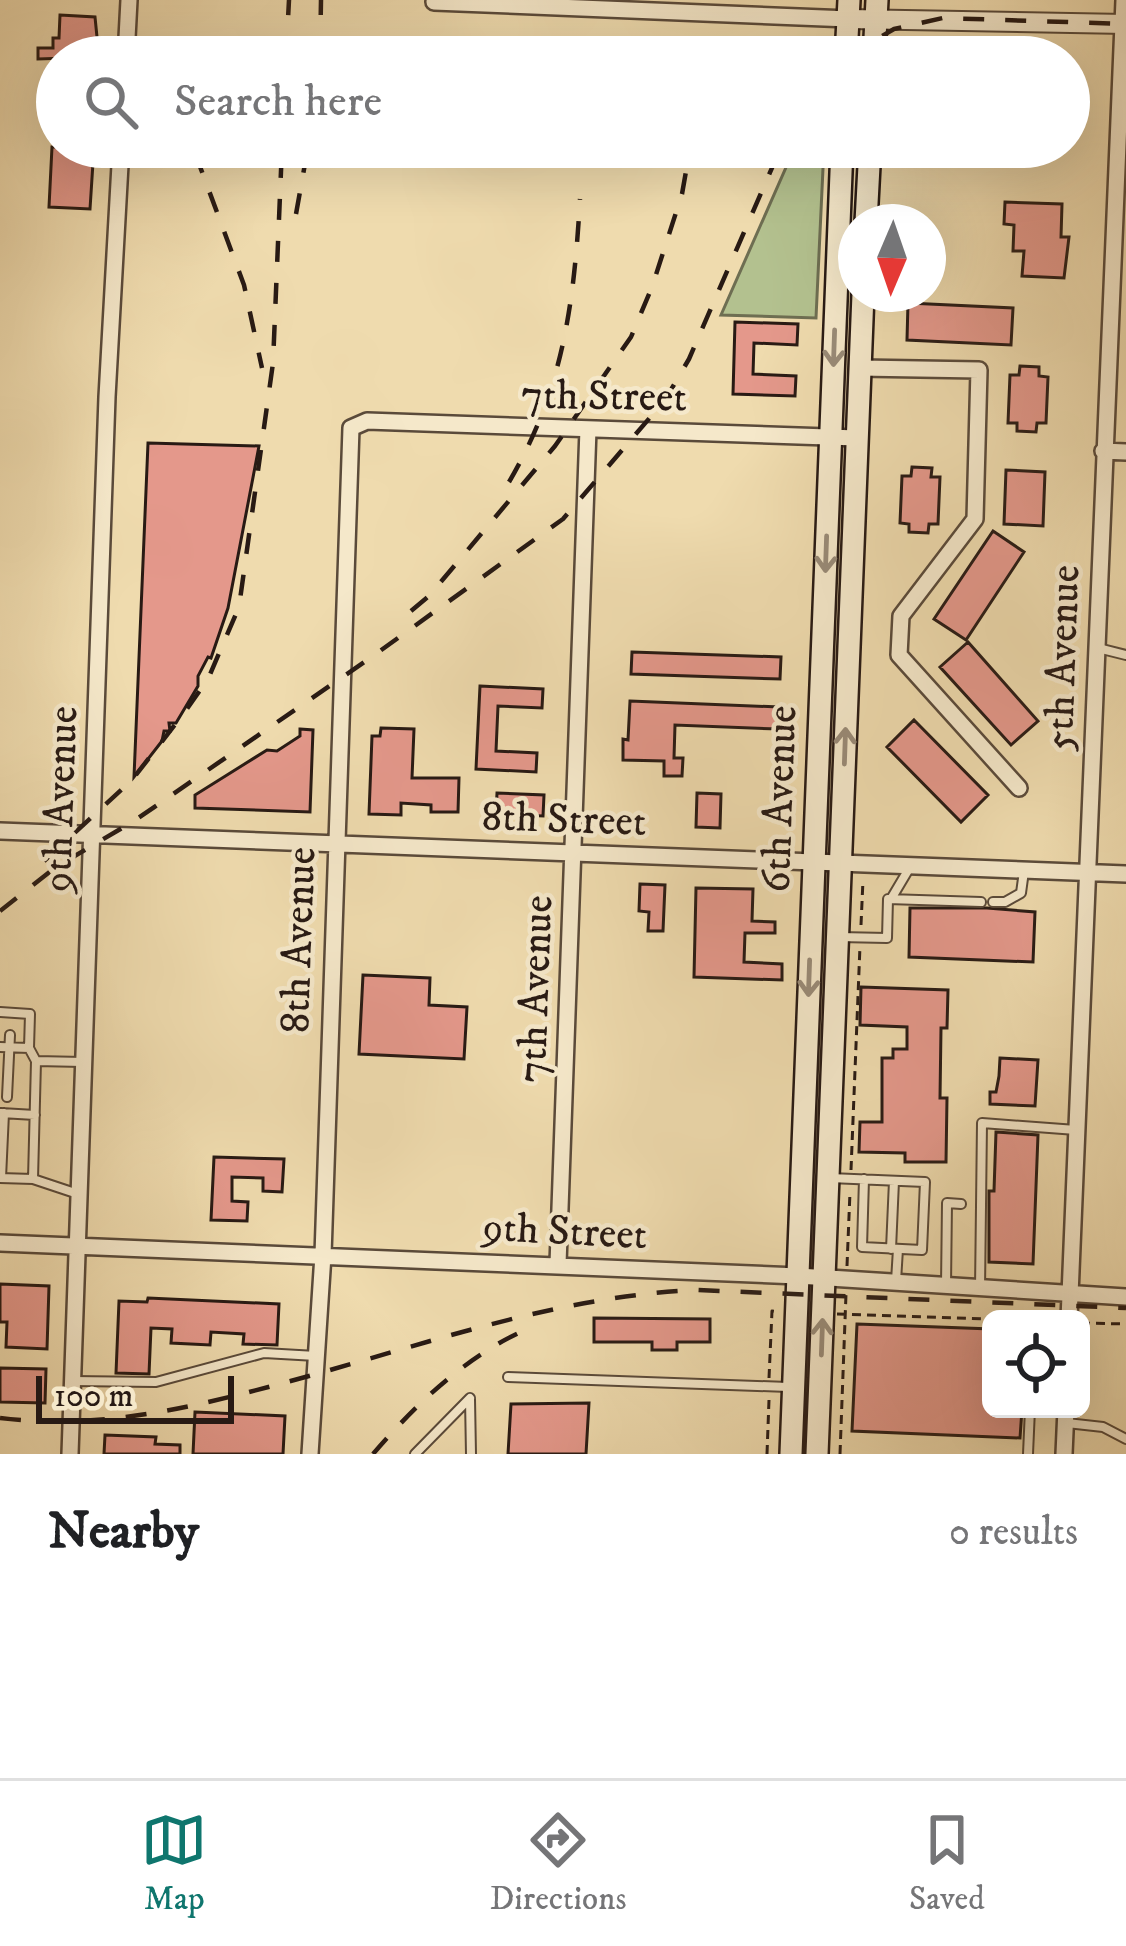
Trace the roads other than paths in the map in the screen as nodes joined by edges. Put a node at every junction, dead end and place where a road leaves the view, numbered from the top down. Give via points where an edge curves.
1 (129, 0) edge
2 (1124, 0) edge
3 (434, 2) edge
4 (849, 9) edge
5 (876, 9) edge
6 (1124, 24) edge
7 (127, 36) edge
8 (120, 168) edge
9 (841, 168) edge
10 (869, 168) edge
11 (867, 204) edge
12 (862, 312) edge
13 (860, 368) junction
14 (350, 428) joint
15 (588, 429) junction
16 (830, 437) junction
17 (857, 438) junction
18 (1103, 451) junction
19 (1126, 452) edge
20 (1097, 647) junction
21 (1126, 655) edge
22 (1019, 788) dead end
23 (0, 831) edge
24 (93, 837) junction
25 (334, 844) junction
26 (574, 854) junction
27 (814, 861) junction
28 (852, 863) junction
29 (911, 866) junction
30 (1024, 870) junction
31 (1089, 873) junction
32 (1126, 874) edge
33 (891, 899) junction
34 (981, 902) dead end
35 (993, 902) dead end
36 (837, 937) junction
37 (7, 1015) edge
38 (10, 1035) dead end
39 (5, 1047) edge
40 (29, 1048) junction
41 (36, 1061) junction
42 (85, 1062) junction
43 (8, 1097) dead end
44 (4, 1112) edge
45 (35, 1114) junction
46 (1077, 1130) junction
47 (0, 1178) edge
48 (839, 1178) junction
49 (33, 1179) junction
50 (864, 1179) junction
51 (894, 1180) junction
52 (80, 1195) junction
53 (961, 1204) dead end
54 (0, 1243) edge
55 (78, 1246) junction
56 (895, 1249) junction
57 (322, 1255) junction
58 (558, 1264) junction
59 (798, 1276) junction
60 (835, 1278) junction
61 (896, 1283) junction
62 (946, 1286) junction
63 (980, 1289) junction
64 (1070, 1295) junction
65 (1126, 1297) edge
66 (1069, 1310) edge
67 (317, 1356) junction
68 (508, 1377) dead end
69 (72, 1381) junction
70 (794, 1387) junction
71 (1030, 1418) edge
72 (1066, 1418) edge
73 (1073, 1418) edge
74 (1126, 1439) edge
75 (70, 1454) edge
76 (310, 1454) edge
77 (415, 1454) edge
78 (471, 1454) edge
79 (791, 1454) edge
80 (818, 1454) edge
81 (1028, 1454) edge
82 (1064, 1454) edge

1 - 7 street
2 - 6 street, 5th Avenue
3 - 4 street
4 - 5 street
5 - 6 street
6 - 18 street, 5th Avenue
8 - 24 street, 9th Avenue
9 -> 16 main road, 6th Avenue
10 - 11 main road
12 - 13 main road, 6th Avenue
13 - 17 main road, 6th Avenue
13 - 22 street via 979,370 975,519 901,616 899,655
14 - 15 street, 7th Street via 367,422
14 - 25 street, 8th Avenue
15 - 16 street, 7th Street
15 - 26 street, 7th Avenue
16 - 17 street, 7th Street
16 -> 27 main road, 6th Avenue
28 -> 17 main road, 6th Avenue
18 - 19 street
18 - 20 street, 5th Avenue
20 - 21 lane
20 - 31 street, 5th Avenue
23 - 24 street, 8th Street
24 - 25 street, 8th Street
24 - 42 street, 9th Avenue
25 - 26 street, 8th Street
25 - 57 street, 8th Avenue
26 - 27 street, 8th Street
26 - 58 street, 7th Avenue
27 - 28 street, 8th Street
27 -> 59 main road, 6th Avenue
28 - 29 street, 8th Street
28 - 36 main road, 6th Avenue
29 - 30 street, 8th Street
29 - 33 lane
30 - 31 street, 8th Street
30 - 35 lane via 1021,893
31 - 32 street, 8th Street
31 - 46 street, 5th Avenue
33 - 34 lane
33 - 36 lane via 886,938
36 - 48 main road, 6th Avenue
37 - 40 lane via 29,1014
38 - 39 lane
39 - 40 lane
39 - 43 lane
40 - 41 lane
41 - 42 lane
41 - 45 lane
42 - 52 street, 9th Avenue
44 - 45 lane
44 - 47 lane
45 - 49 lane
46 - 63 lane via 982,1123
46 - 64 street, 5th Avenue
47 - 49 lane
48 - 50 lane
48 - 60 main road, 6th Avenue
49 - 52 lane
50 - 51 lane
50 - 56 lane via 862,1247
51 - 56 lane
51 - 56 lane via 925,1182 922,1250
52 - 55 street, 9th Avenue
53 - 62 lane via 947,1204
54 - 55 street, 9th Street
55 - 57 street, 9th Street
55 - 69 street, 9th Avenue
56 - 61 lane
57 - 58 street, 9th Street
57 - 67 street, 8th Avenue
58 - 59 street, 9th Street
59 - 60 street, 9th Street
59 - 70 main road, 6th Avenue
60 - 61 street, 9th Street
80 -> 60 main road, 6th Avenue
61 - 62 street, 9th Street
62 - 63 street, 9th Street
63 - 64 street, 9th Street
64 - 65 street, 9th Street
64 - 66 street, 5th Avenue
67 - 69 lane via 264,1352 156,1382
67 - 76 street, 8th Avenue
68 - 70 lane
69 - 75 street, 9th Avenue
70 - 79 main road, 6th Avenue
71 - 81 lane
72 - 82 street
73 - 74 lane
77 - 78 lane via 470,1397

